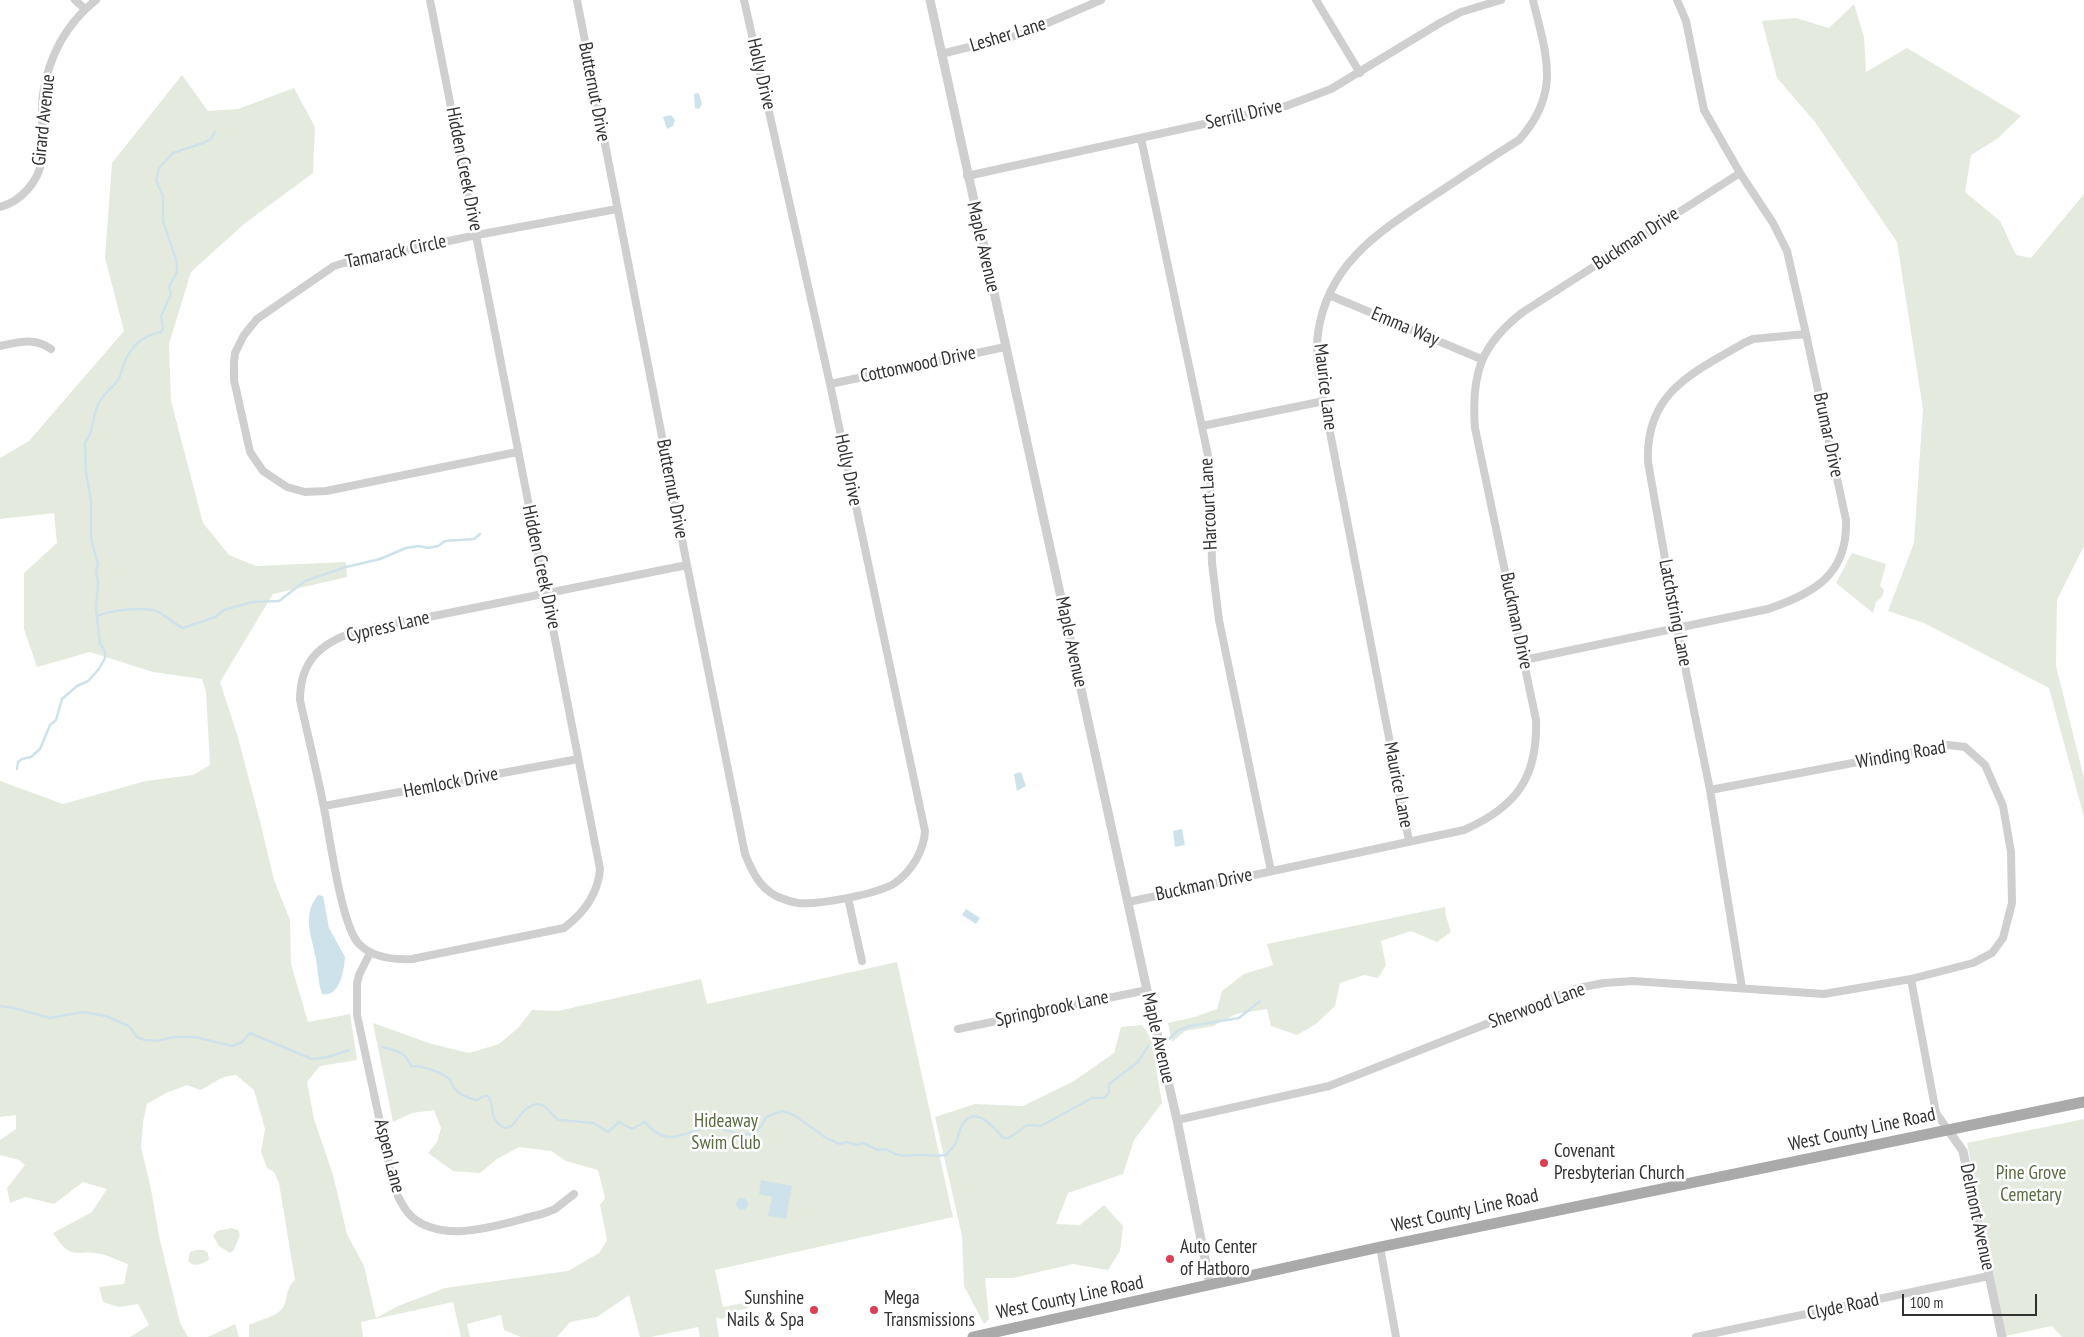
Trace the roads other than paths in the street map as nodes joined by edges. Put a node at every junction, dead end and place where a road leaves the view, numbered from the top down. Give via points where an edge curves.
1 (75, 0) edge
2 (96, 0) edge
3 (430, 0) edge
4 (577, 0) edge
5 (744, 0) edge
6 (930, 0) edge
7 (1101, 0) edge
8 (1316, 0) edge
9 (1501, 0) edge
10 (1533, 0) edge
11 (1677, 0) edge
12 (85, 9) junction
13 (941, 54) junction
14 (1360, 73) junction
15 (1141, 138) junction
16 (1740, 173) junction
17 (967, 176) junction
18 (0, 207) edge
19 (617, 209) junction
20 (477, 235) junction
21 (1329, 294) junction
22 (1806, 334) junction
23 (0, 346) edge
24 (1005, 347) junction
25 (51, 348) dead end
26 (1481, 359) junction
27 (830, 384) junction
28 (1324, 401) junction
29 (1202, 426) junction
30 (518, 452) junction
31 (687, 566) junction
32 (548, 593) junction
33 (1677, 627) junction
34 (1524, 660) junction
35 (578, 759) junction
36 (1710, 790) junction
37 (324, 806) junction
38 (1408, 841) junction
39 (1271, 871) junction
40 (848, 898) junction
41 (1128, 902) junction
42 (370, 953) junction
43 (862, 961) dead end
44 (1911, 979) junction
45 (1742, 988) junction
46 (1146, 990) junction
47 (958, 1029) dead end
48 (2084, 1102) edge
49 (1177, 1120) junction
50 (1948, 1130) junction
51 (574, 1194) dead end
52 (1380, 1247) junction
53 (1990, 1276) junction
54 (1210, 1284) junction
55 (973, 1337) edge
56 (1396, 1337) edge
57 (1696, 1337) edge
58 (2002, 1337) edge

1 - 12 street
2 - 12 street, Girard Avenue
3 - 20 street, Hidden Creek Drive
4 - 19 street, Butternut Drive
5 - 27 street, Holly Drive
6 - 13 street, Maple Avenue
7 - 13 street, Lesher Lane via 1022,34
8 - 14 street
9 - 14 street, Serrill Drive via 1462,12 1440,23
10 - 21 street, Maurice Lane via 1548,72 1543,102 1529,129 1519,140 1376,235 1348,263
11 - 16 street, Brumar Drive via 1686,21 1701,103
12 - 18 street, Girard Avenue via 67,30 50,65 43,95 44,154 38,176 21,197
13 - 17 street, Maple Avenue
14 - 15 street, Serrill Drive via 1331,89 1286,106
15 - 17 street, Serrill Drive
15 - 29 street, Harcourt Lane
16 - 22 street, Brumar Drive via 1787,251
16 - 26 street, Buckman Drive via 1523,312 1500,331
17 - 24 street, Maple Avenue
19 - 20 street, Tamarack Circle
19 - 31 street, Butternut Drive
20 - 30 street, Hidden Creek Drive
20 - 30 street, Tamarack Circle via 334,266 251,325 236,353 234,380 255,462 271,478 296,490 326,491
21 - 26 street, Emma Way
21 - 28 street, Maurice Lane via 1322,314 1317,355
22 - 33 street, Latchstring Lane via 1753,339 1744,343 1676,386 1655,414 1648,439 1648,462
22 - 33 street, Brumar Drive via 1846,520 1844,548 1826,580 1807,594 1768,609
23 - 25 street via 32,341
24 - 27 street, Cottonwood Drive
24 - 41 street, Maple Avenue
26 - 34 street, Buckman Drive via 1474,392 1475,428
27 - 40 street, Holly Drive via 924,831 921,850 898,880
28 - 29 street
28 - 38 street, Maurice Lane
29 - 39 street, Harcourt Lane via 1211,481 1212,563 1218,620
30 - 32 street, Hidden Creek Drive
31 - 32 street, Cypress Lane
31 - 40 street, Butternut Drive via 745,854 756,878 774,895 785,900 809,903
32 - 35 street, Hidden Creek Drive
32 - 37 street, Cypress Lane via 354,632 320,648 300,684 300,700
33 - 34 street, Brumar Drive
33 - 36 street, Latchstring Lane
34 - 38 street, Buckman Drive via 1537,742 1524,784 1505,807 1480,823 1464,830
35 - 37 street, Hemlock Drive
35 - 42 street, Hidden Creek Drive via 600,869 595,891 574,921 564,928 412,959 397,960
36 - 44 street, Winding Road via 1948,745 1965,747 1985,765 2003,806 2011,852 2012,903 2008,926 1998,946 1983,958
36 - 45 street, Latchstring Lane
37 - 42 street, Cypress Lane via 346,918 358,943
38 - 39 street, Buckman Drive
39 - 41 street, Buckman Drive
40 - 43 street
41 - 46 street, Maple Avenue
42 - 51 street, Aspen Lane via 356,984 357,1015 394,1186 411,1216 438,1230 457,1233 542,1214 555,1209
44 - 45 street, Sherwood Lane via 1824,994
44 - 50 street via 1936,1113
45 - 49 street, Sherwood Lane via 1634,982 1578,988 1329,1086
46 - 47 street, Springbrook Lane
46 - 49 street, Maple Avenue
48 - 50 main road, West County Line Road
49 - 54 street, Maple Avenue
50 - 52 main road, West County Line Road
50 - 53 street, Delmont Avenue via 1963,1151
52 - 54 main road, West County Line Road
52 - 56 street
53 - 57 street, Clyde Road
53 - 58 street, Delmont Avenue
54 - 55 main road, West County Line Road

